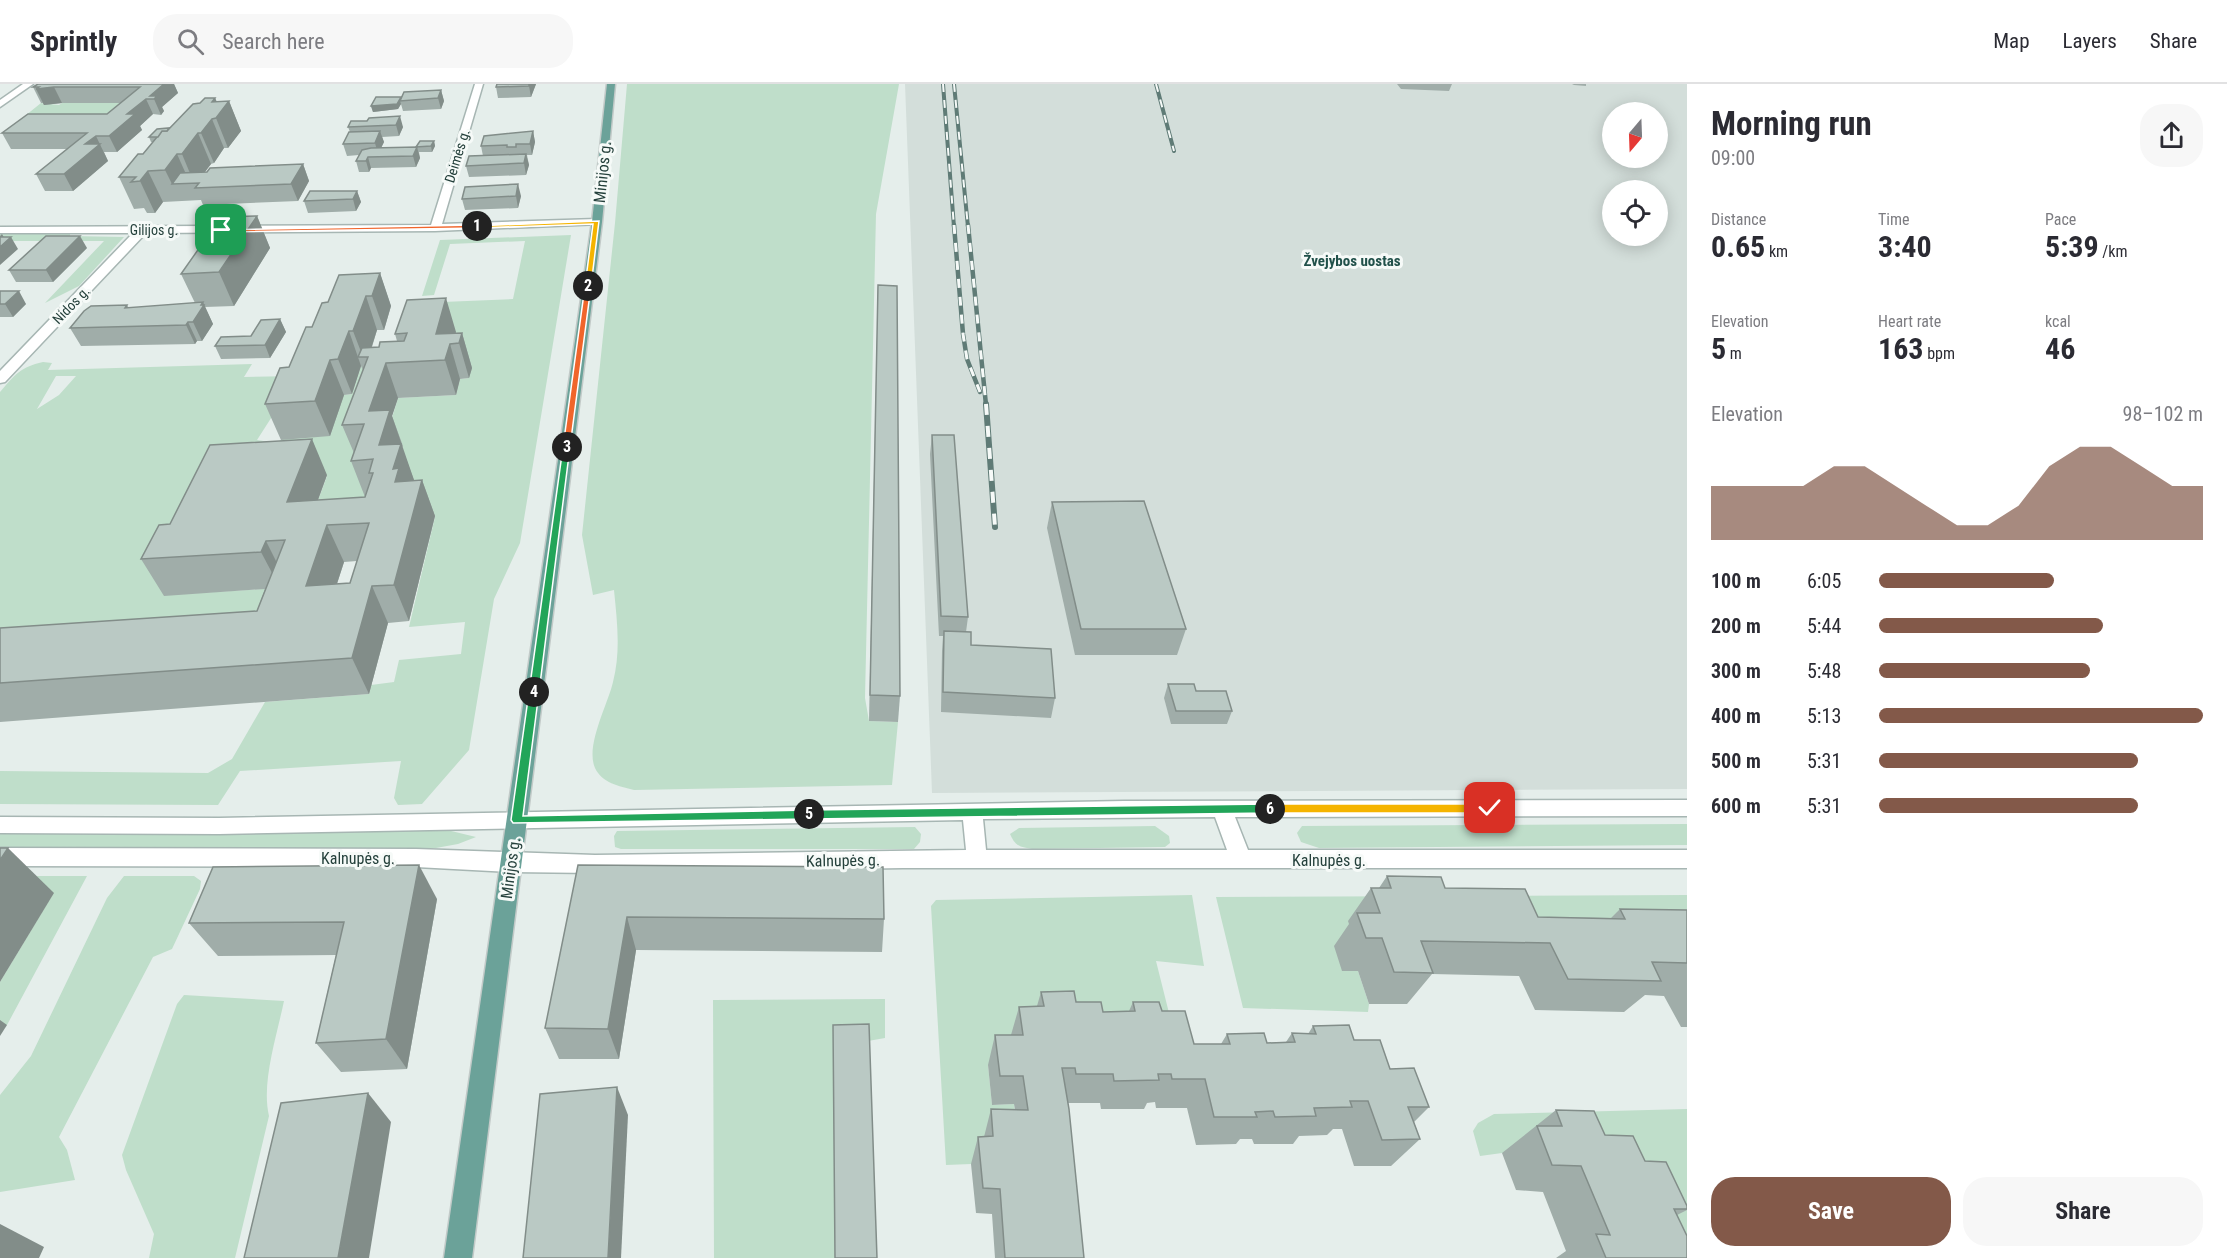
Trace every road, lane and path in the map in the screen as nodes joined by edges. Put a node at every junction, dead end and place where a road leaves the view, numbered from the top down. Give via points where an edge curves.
1 (29, 84) edge
2 (479, 84) edge
3 (611, 84) edge
4 (0, 92) edge
5 (17, 92) junction
6 (0, 104) edge
7 (597, 222) junction
8 (435, 228) junction
9 (0, 230) edge
10 (142, 230) junction
11 (0, 379) edge
12 (1222, 808) junction
13 (1687, 808) edge
14 (972, 812) junction
15 (517, 820) junction
16 (0, 825) edge
17 (0, 857) edge
18 (977, 859) junction
19 (1240, 859) junction
20 (1687, 859) edge
21 (511, 863) junction
22 (458, 1258) edge

1 - 5 street
2 - 8 street, Deimės g.
3 - 7 main road, Minijos g.
4 - 5 street
5 - 6 street
7 - 8 street, Gilijos g.
7 - 15 main road, Minijos g.
8 - 10 street, Gilijos g.
9 - 10 street, Gilijos g.
10 - 11 street, Nidos g.
12 - 13 street
12 - 14 street
12 - 19 street
14 - 15 street
14 - 18 street
15 - 16 street via 219,826
15 - 21 main road, Minijos g.
17 - 21 street, Kalnupės g. via 416,858
18 - 19 street, Kalnupės g.
18 - 21 street, Kalnupės g.
19 - 20 street, Kalnupės g.
21 - 22 main road, Minijos g.

